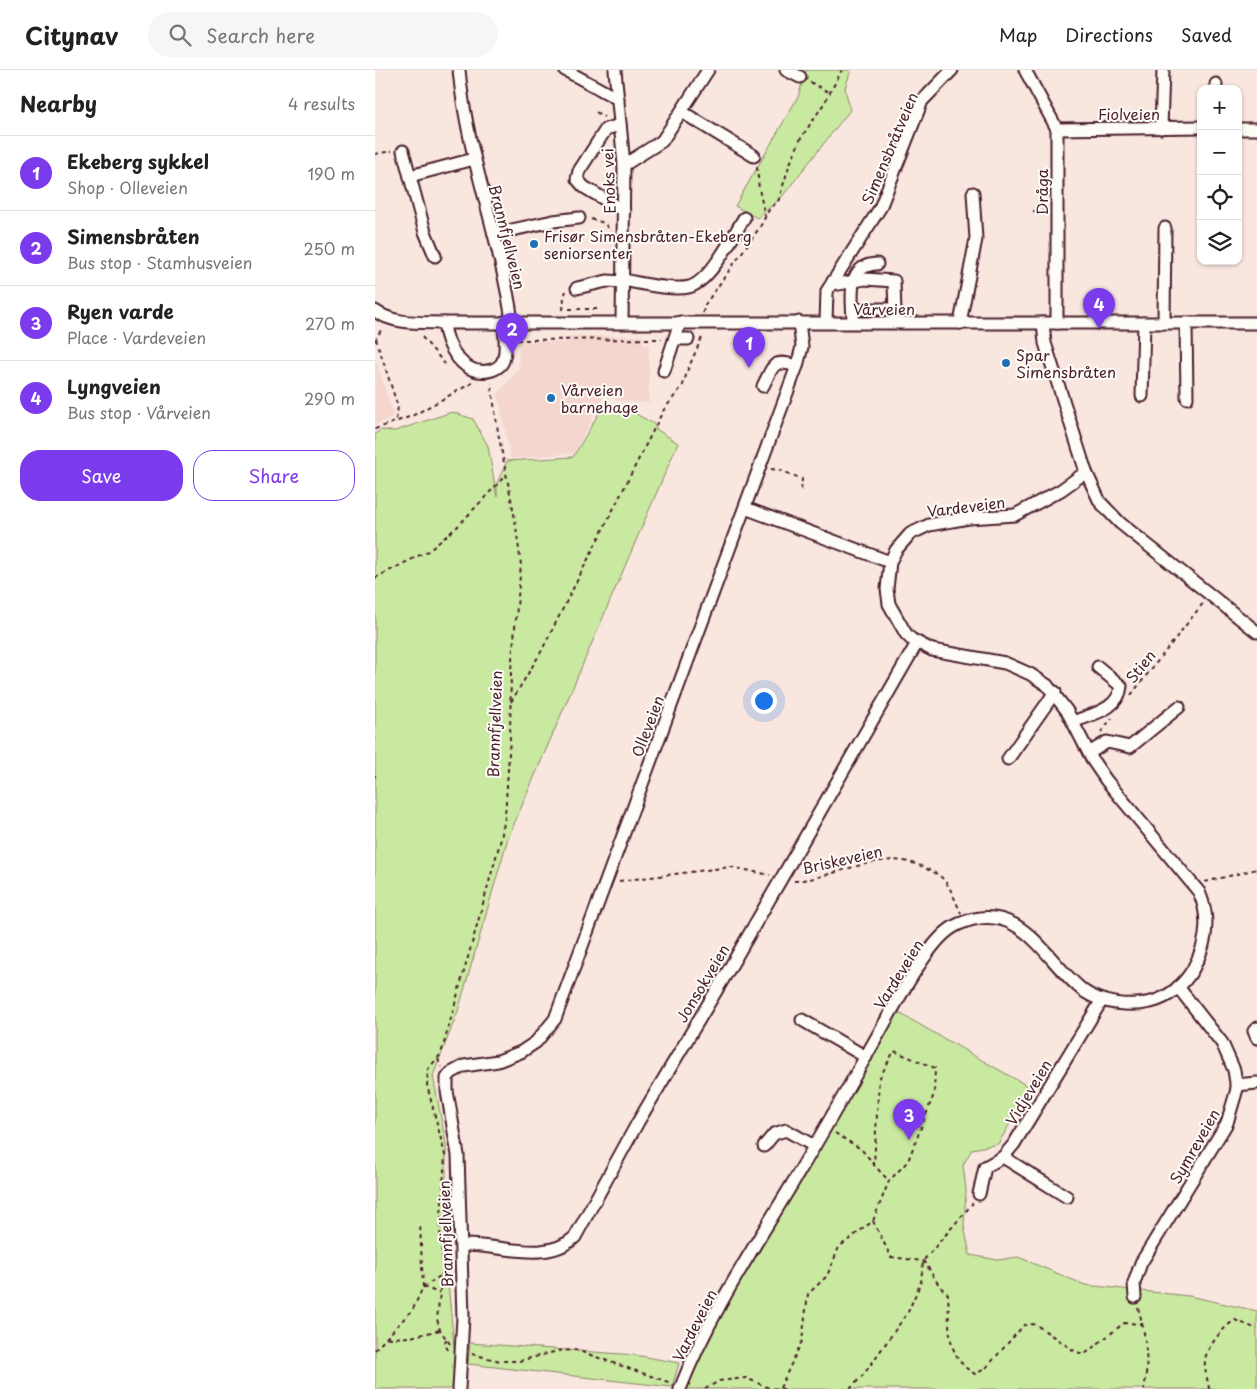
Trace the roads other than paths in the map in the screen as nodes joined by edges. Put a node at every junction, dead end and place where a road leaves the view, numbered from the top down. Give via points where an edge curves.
1 (459, 70) edge
2 (565, 70) edge
3 (615, 70) edge
4 (708, 70) edge
5 (786, 70) edge
6 (952, 70) edge
7 (1025, 70) edge
8 (1163, 70) edge
9 (800, 77) road end
10 (617, 99) junction
11 (682, 112) junction
12 (620, 125) junction
13 (1197, 127) edge
14 (1161, 128) junction
15 (1242, 128) edge
16 (1057, 129) junction
17 (1257, 129) edge
18 (403, 151) road end
19 (754, 156) road end
20 (474, 159) junction
21 (624, 165) junction
22 (410, 176) junction
23 (973, 193) dead end
24 (624, 211) junction
25 (579, 218) road end
26 (744, 218) dead end
27 (1165, 228) dead end
28 (494, 234) junction
29 (435, 256) dead end
30 (877, 264) dead end
31 (623, 281) junction
32 (833, 281) junction
33 (855, 281) junction
34 (577, 288) road end
35 (853, 309) junction
36 (375, 310) edge
37 (444, 322) junction
38 (508, 322) junction
39 (622, 322) junction
40 (680, 322) junction
41 (799, 322) junction
42 (826, 322) junction
43 (853, 322) junction
44 (960, 323) junction
45 (1043, 323) junction
46 (1057, 323) junction
47 (1144, 323) junction
48 (1164, 323) junction
49 (1186, 323) junction
50 (1257, 323) edge
51 (675, 339) junction
52 (688, 339) dead end
53 (797, 366) junction
54 (665, 371) dead end
55 (763, 386) dead end
56 (1142, 396) dead end
57 (1187, 398) dead end
58 (1086, 472) junction
59 (745, 508) junction
60 (890, 562) junction
61 (1257, 632) edge
62 (917, 643) junction
63 (1098, 667) dead end
64 (1055, 692) junction
65 (1179, 707) dead end
66 (1073, 722) junction
67 (1089, 752) junction
68 (1008, 759) dead end
69 (1177, 987) junction
70 (1102, 1000) junction
71 (802, 1020) dead end
72 (1257, 1028) edge
73 (1257, 1038) edge
74 (866, 1058) junction
75 (447, 1078) joint
76 (1257, 1083) edge
77 (1236, 1085) junction
78 (763, 1146) dead end
79 (814, 1146) junction
80 (1003, 1157) junction
81 (979, 1194) road end
82 (1067, 1198) dead end
83 (461, 1245) junction
84 (1135, 1296) road end
85 (680, 1388) edge
86 (459, 1389) edge

1 - 20 street, Brannfjellveien
2 - 10 street
3 - 10 street, Enoks vei
4 - 11 street
5 - 9 street
6 - 32 street, Simensbråtveien via 922,101 880,208
7 - 16 street, Dråga
8 - 14 street
10 - 12 street, Enoks vei
11 - 19 street
11 - 21 street via 663,141
12 - 21 street, Enoks vei
12 - 24 street via 606,129 577,179 584,187
13 - 14 street, Fiolveien
14 - 16 street, Fiolveien
15 - 17 street
16 - 46 street, Dråga
18 - 22 street
20 - 22 street
20 - 28 street, Brannfjellveien
21 - 24 street, Enoks vei
22 - 29 street
23 - 44 street via 976,239
24 - 31 street, Enoks vei
25 - 28 street
26 - 31 street via 709,271 694,285 681,288
27 - 48 street
28 - 38 street, Brannfjellveien
30 - 33 street via 864,267
31 - 34 street
31 - 39 street, Enoks vei
32 - 33 street via 839,284
32 - 42 street, Simensbråtveien via 825,296
33 - 35 street via 851,291
33 - 35 street via 894,281 895,311
35 - 43 street
36 - 37 street, Vårveien via 382,316 399,321
37 - 38 street, Vårveien
37 - 38 street, Brannfjellveien via 448,343 465,366 481,372 497,368 505,357
38 - 39 street, Vårveien
39 - 40 street, Vårveien
40 - 41 street, Vårveien
40 - 51 street
41 - 42 street, Vårveien
41 - 53 street, Olleveien via 802,347
42 - 43 street, Vårveien
43 - 44 street, Vårveien
44 - 45 street, Vårveien
45 - 46 street, Vårveien
45 - 58 street via 1045,343
46 - 47 street, Vårveien
47 - 48 street, Vårveien
47 - 56 street
48 - 49 street, Vårveien
49 - 50 street, Vårveien
49 - 57 street
51 - 52 street
51 - 54 street
53 - 55 street via 781,361
53 - 59 street, Olleveien
58 - 60 street, Vardeveien via 1015,515 969,518 919,528 896,550
58 - 61 street via 1094,493 1110,512
59 - 60 street
59 - 75 street, Olleveien via 555,1019 529,1048 510,1058 464,1066
60 - 62 street, Vardeveien via 889,604 906,634
62 - 64 street, Vardeveien via 931,650 1005,663 1030,674
62 - 83 street, Jonsokveien via 637,1122 575,1237 567,1244 543,1252 479,1244
63 - 66 street via 1118,682 1121,691 1101,712
64 - 66 street, Vardeveien
64 - 68 street
65 - 67 street via 1131,747 1107,742
66 - 67 street, Vardeveien
67 - 69 street, Vardeveien via 1106,780 1197,888 1206,907 1206,936 1192,970
69 - 70 street, Vardeveien via 1169,995 1146,1003
69 - 77 street, Symreveien via 1222,1043 1231,1061
70 - 74 street, Vardeveien via 1086,992 1069,977 1041,944 1025,931 995,919 974,919 946,932 927,953
70 - 80 street, Vidjeveien
71 - 74 street
72 - 73 street via 1254,1031
74 - 79 street, Vardeveien
75 - 83 street, Brannfjellveien via 458,1154
76 - 77 street
77 - 84 street, Symreveien via 1227,1123 1141,1264 1134,1283
78 - 79 street via 774,1134 787,1130
79 - 85 street, Vardeveien via 718,1308
80 - 81 street, Vidjeveien via 985,1167
80 - 82 street
83 - 86 street, Brannfjellveien via 463,1318

